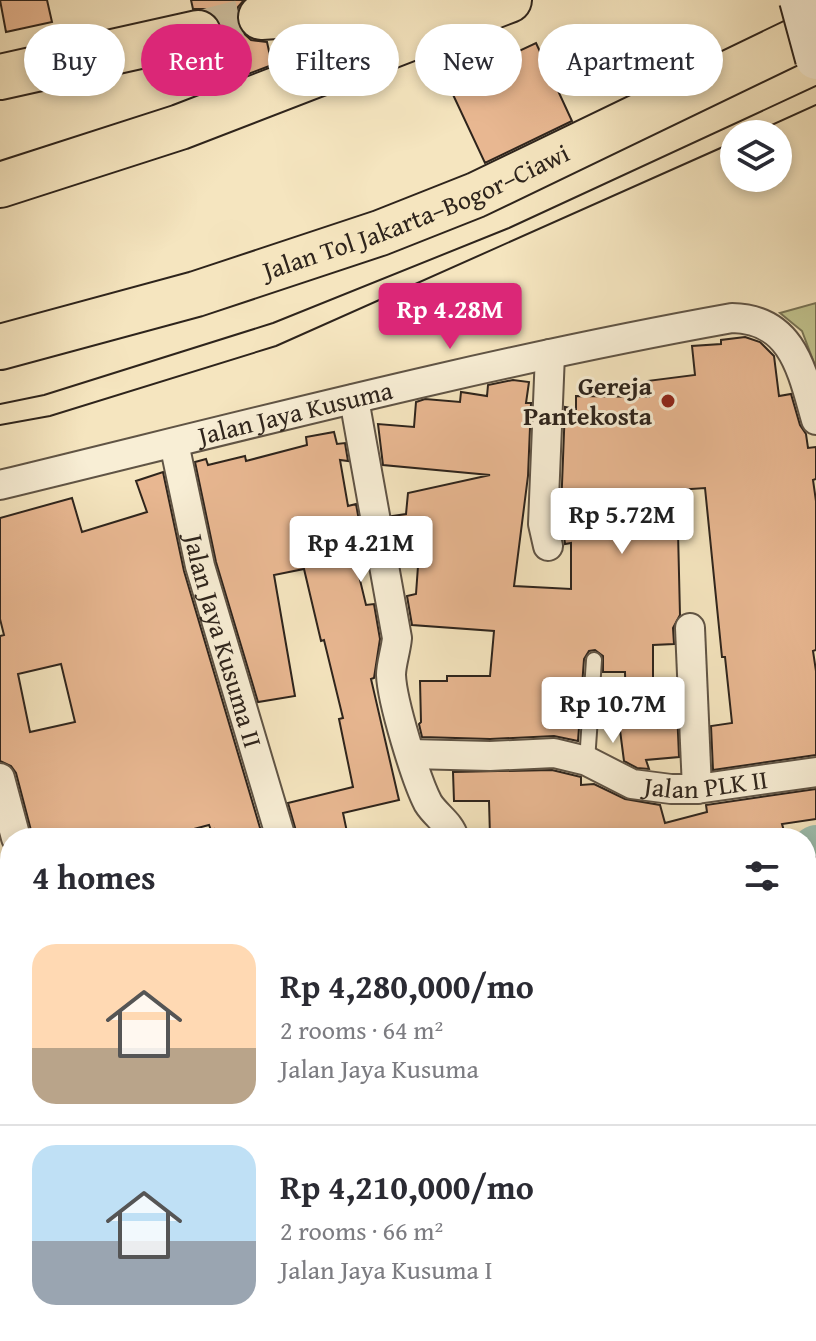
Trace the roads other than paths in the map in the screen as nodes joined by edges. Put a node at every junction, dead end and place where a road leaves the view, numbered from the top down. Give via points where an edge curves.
1 (508, 0) edge
2 (800, 0) edge
3 (261, 17) tunnel mouth
4 (816, 31) edge
5 (141, 46) edge
6 (816, 59) edge
7 (0, 77) edge
8 (0, 185) edge
9 (0, 347) edge
10 (550, 354) junction
11 (354, 399) junction
12 (816, 420) edge
13 (174, 443) junction
14 (0, 485) edge
15 (548, 546) dead end
16 (690, 628) dead end
17 (594, 660) dead end
18 (411, 754) junction
19 (587, 761) junction
20 (816, 772) edge
21 (0, 778) edge
22 (697, 789) junction
23 (13, 828) edge
24 (278, 828) edge
25 (451, 828) edge

1 - 3 highway
1 - 8 highway via 180,127
2 - 6 street, bridge
4 - 9 highway, Jalan Tol Jakarta–Bogor–Ciawi via 476,195 380,233 196,294
5 - 7 highway
10 - 11 street, Jalan Jaya Kusuma
10 - 12 street, Jalan Jaya Kusuma via 732,318 761,321 777,332 797,363
10 - 15 street via 543,524
11 - 13 street, Jalan Jaya Kusuma
11 - 18 street via 397,638 391,675
13 - 14 street, Jalan Jaya Kusuma
13 - 24 street, Jalan Jaya Kusuma II via 200,566
16 - 22 street
17 - 19 lane
18 - 19 street, Jalan PLK II via 554,753
18 - 25 street via 430,805
19 - 22 street, Jalan PLK II via 632,784
20 - 22 street, Jalan PLK II
21 - 23 street

